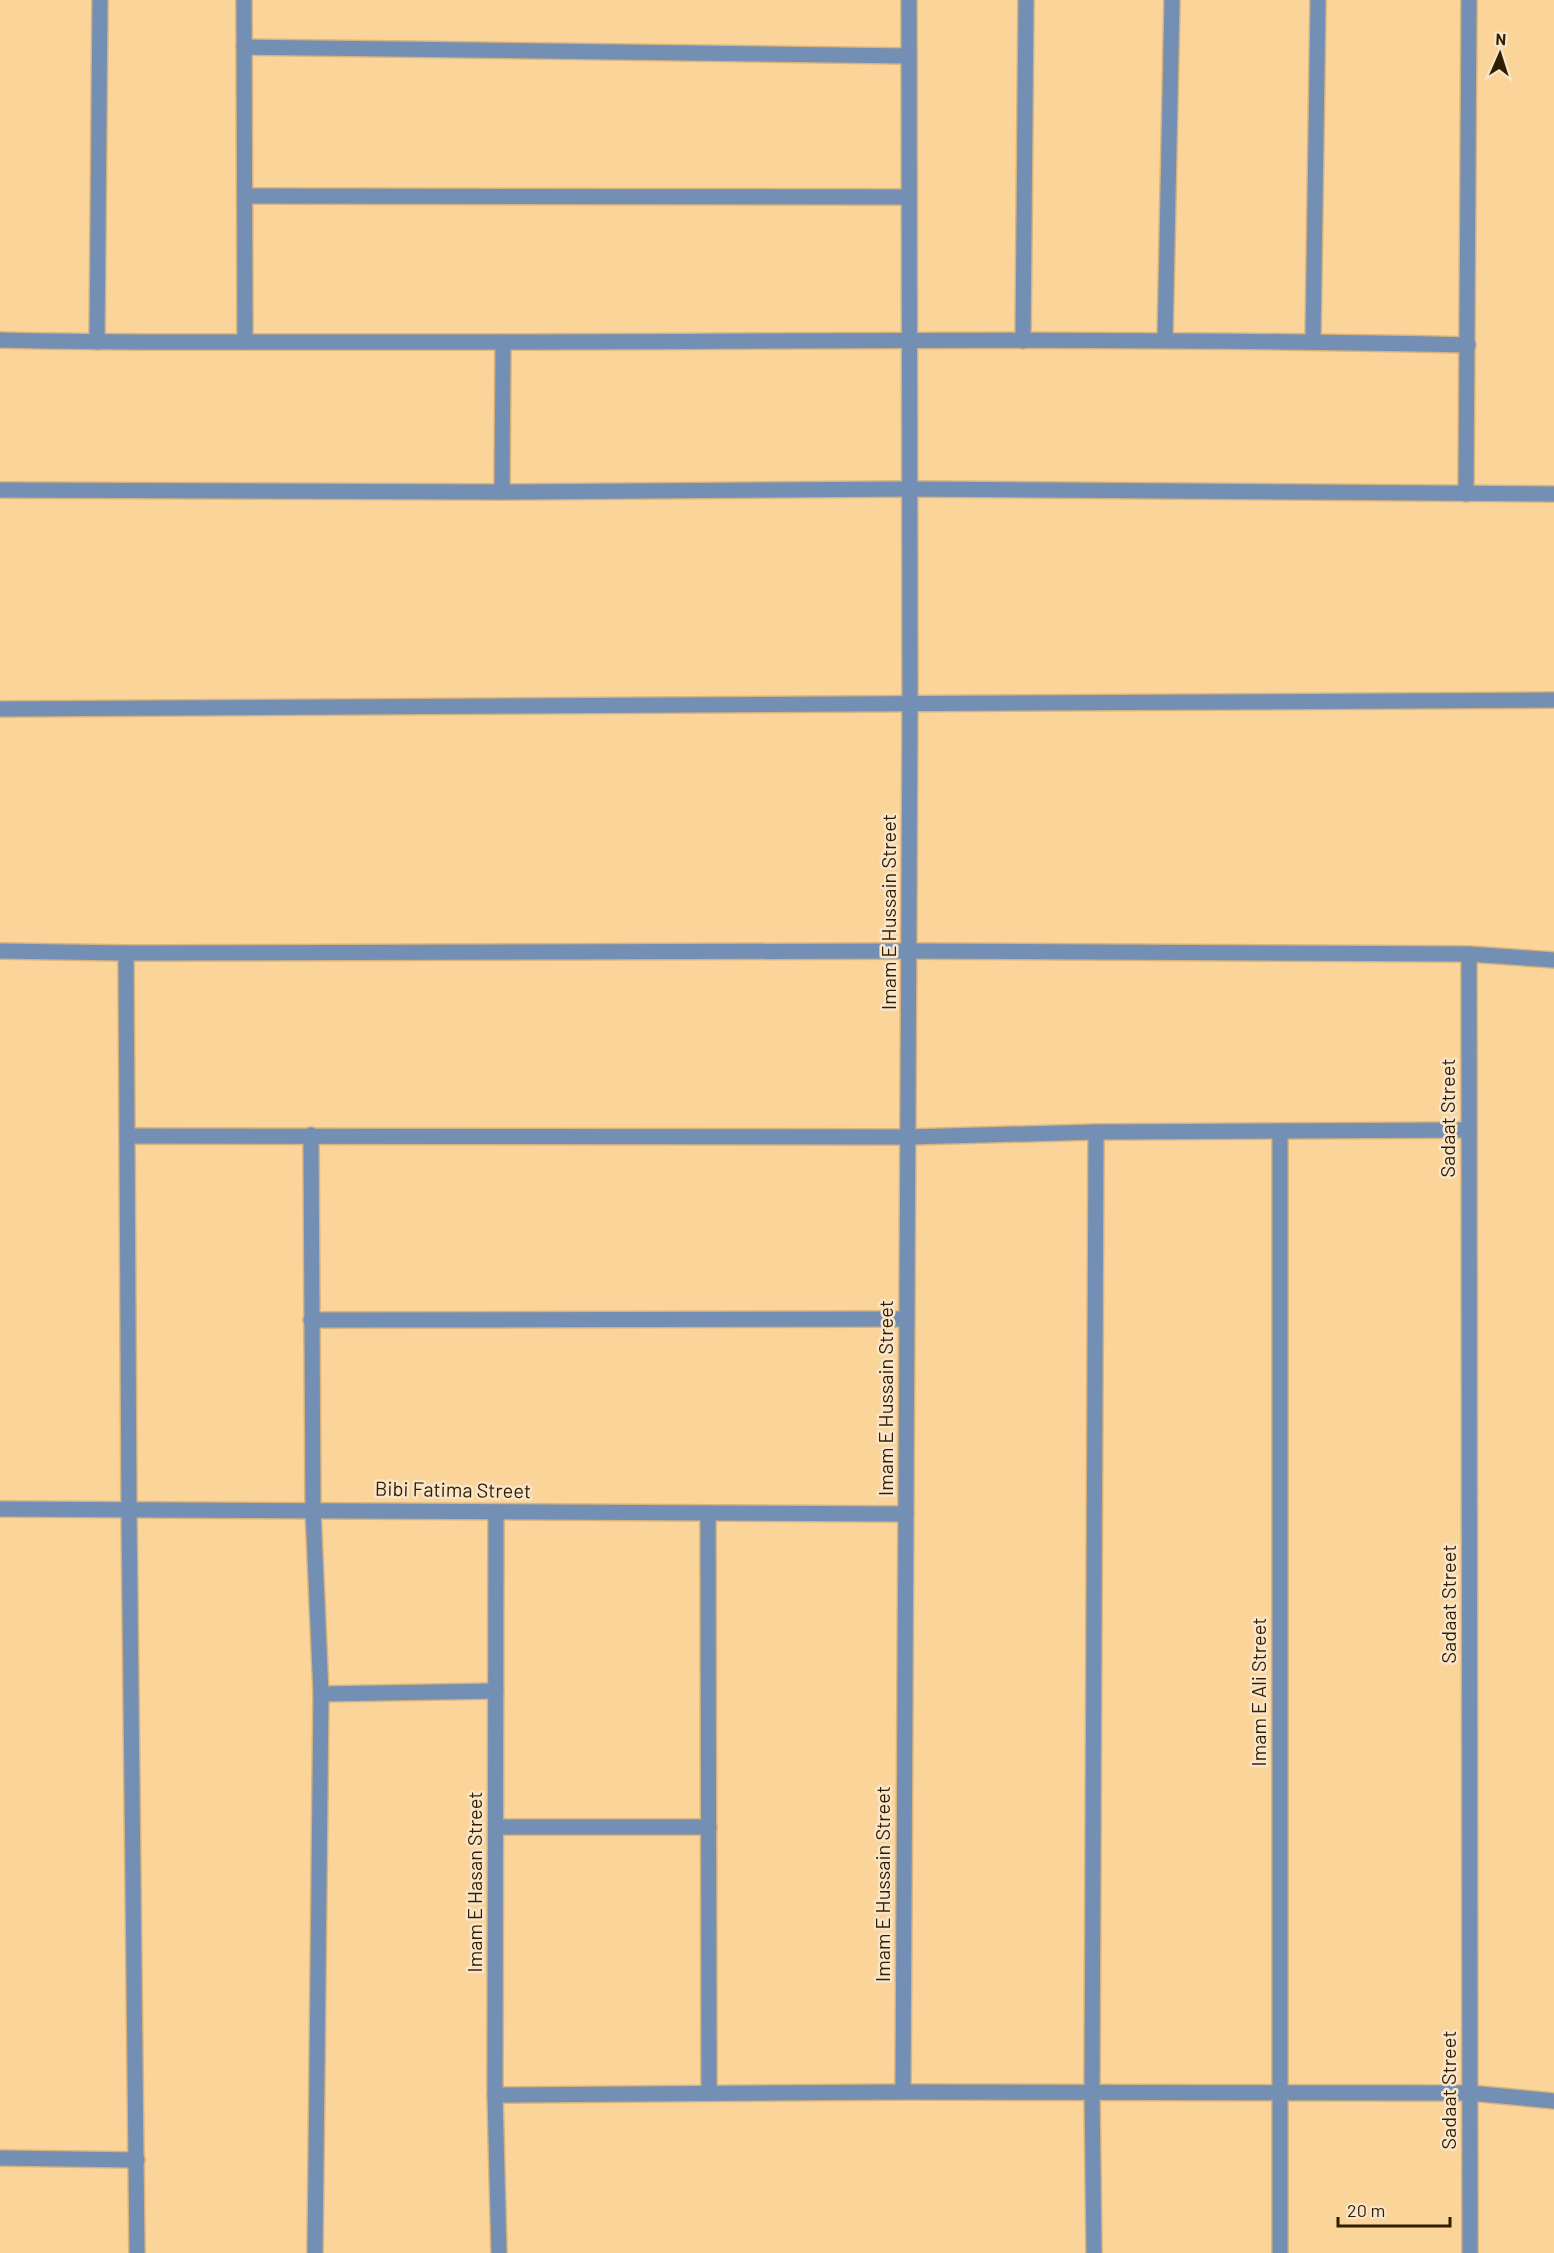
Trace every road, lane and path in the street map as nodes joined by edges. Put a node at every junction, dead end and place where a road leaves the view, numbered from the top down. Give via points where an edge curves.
1 (100, 0) edge
2 (244, 0) edge
3 (909, 0) edge
4 (1026, 0) edge
5 (1172, 0) edge
6 (1318, 0) edge
7 (1469, 0) edge
8 (244, 47) junction
9 (909, 56) junction
10 (244, 196) junction
11 (909, 197) junction
12 (0, 340) edge
13 (1165, 340) junction
14 (909, 341) junction
15 (1023, 341) junction
16 (1314, 341) junction
17 (97, 342) junction
18 (245, 342) junction
19 (503, 342) junction
20 (1468, 345) junction
21 (910, 489) junction
22 (0, 490) edge
23 (502, 492) junction
24 (1466, 494) junction
25 (1554, 494) edge
26 (1554, 700) edge
27 (910, 704) junction
28 (0, 709) edge
29 (0, 951) edge
30 (909, 951) junction
31 (126, 953) junction
32 (1468, 954) junction
33 (1554, 960) edge
34 (1469, 1130) junction
35 (1280, 1131) junction
36 (1096, 1132) junction
37 (311, 1135) junction
38 (127, 1136) junction
39 (909, 1137) junction
40 (907, 1319) junction
41 (311, 1320) junction
42 (0, 1509) edge
43 (313, 1509) junction
44 (129, 1510) junction
45 (496, 1512) junction
46 (708, 1513) junction
47 (906, 1514) junction
48 (496, 1691) junction
49 (321, 1694) junction
50 (496, 1827) junction
51 (709, 1827) junction
52 (903, 2092) junction
53 (1092, 2092) junction
54 (1281, 2092) junction
55 (709, 2093) junction
56 (1470, 2093) junction
57 (495, 2095) junction
58 (1554, 2101) edge
59 (0, 2158) edge
60 (137, 2160) junction
61 (136, 2253) edge
62 (315, 2253) edge
63 (499, 2253) edge
64 (1094, 2253) edge
65 (1280, 2253) edge
66 (1470, 2253) edge

1 - 17 street
2 - 8 street
3 - 9 street, Imam E Hussain Street
4 - 15 street
5 - 13 street
6 - 16 street
7 - 20 street
8 - 9 street
8 - 10 street
9 - 11 street, Imam E Hussain Street
10 - 11 street
10 - 18 street
11 - 14 street, Imam E Hussain Street
12 - 17 street
13 - 15 street
13 - 16 street
14 - 15 street
14 - 19 street
14 - 21 street, Imam E Hussain Street
16 - 20 street
17 - 18 street
18 - 19 street
19 - 23 street
20 - 24 street
21 - 23 street
21 - 24 street
21 - 27 street, Imam E Hussain Street
22 - 23 street
24 - 25 street
26 - 27 street
27 - 28 street
27 - 30 street, Imam E Hussain Street
29 - 31 street
30 - 31 street
30 - 32 street
30 - 39 street, Imam E Hussain Street
31 - 38 street
32 - 33 street
32 - 34 street, Sadaat Street
34 - 35 street
34 - 56 street, Sadaat Street
35 - 36 street
35 - 54 street, Imam E Ali Street
36 - 39 street
36 - 53 street
37 - 38 street
37 - 39 street
37 - 41 street
38 - 44 street
39 - 40 street, Imam E Hussain Street
40 - 41 street
40 - 47 street, Imam E Hussain Street
41 - 43 street
42 - 44 street, Bibi Fatima Street
43 - 44 street, Bibi Fatima Street
43 - 45 street, Bibi Fatima Street
43 - 49 street
44 - 60 street
45 - 46 street, Bibi Fatima Street
45 - 48 street, Imam E Hasan Street
46 - 47 street, Bibi Fatima Street
46 - 51 street
47 - 52 street, Imam E Hussain Street
48 - 49 street
48 - 50 street, Imam E Hasan Street
49 - 62 street
50 - 51 street
50 - 57 street, Imam E Hasan Street
51 - 55 street
52 - 53 street
52 - 55 street
53 - 54 street
53 - 64 street
54 - 56 street
54 - 65 street, Imam E Ali Street
55 - 57 street
56 - 58 street
56 - 66 street, Sadaat Street
57 - 63 street, Imam E Hasan Street
59 - 60 street
60 - 61 street

